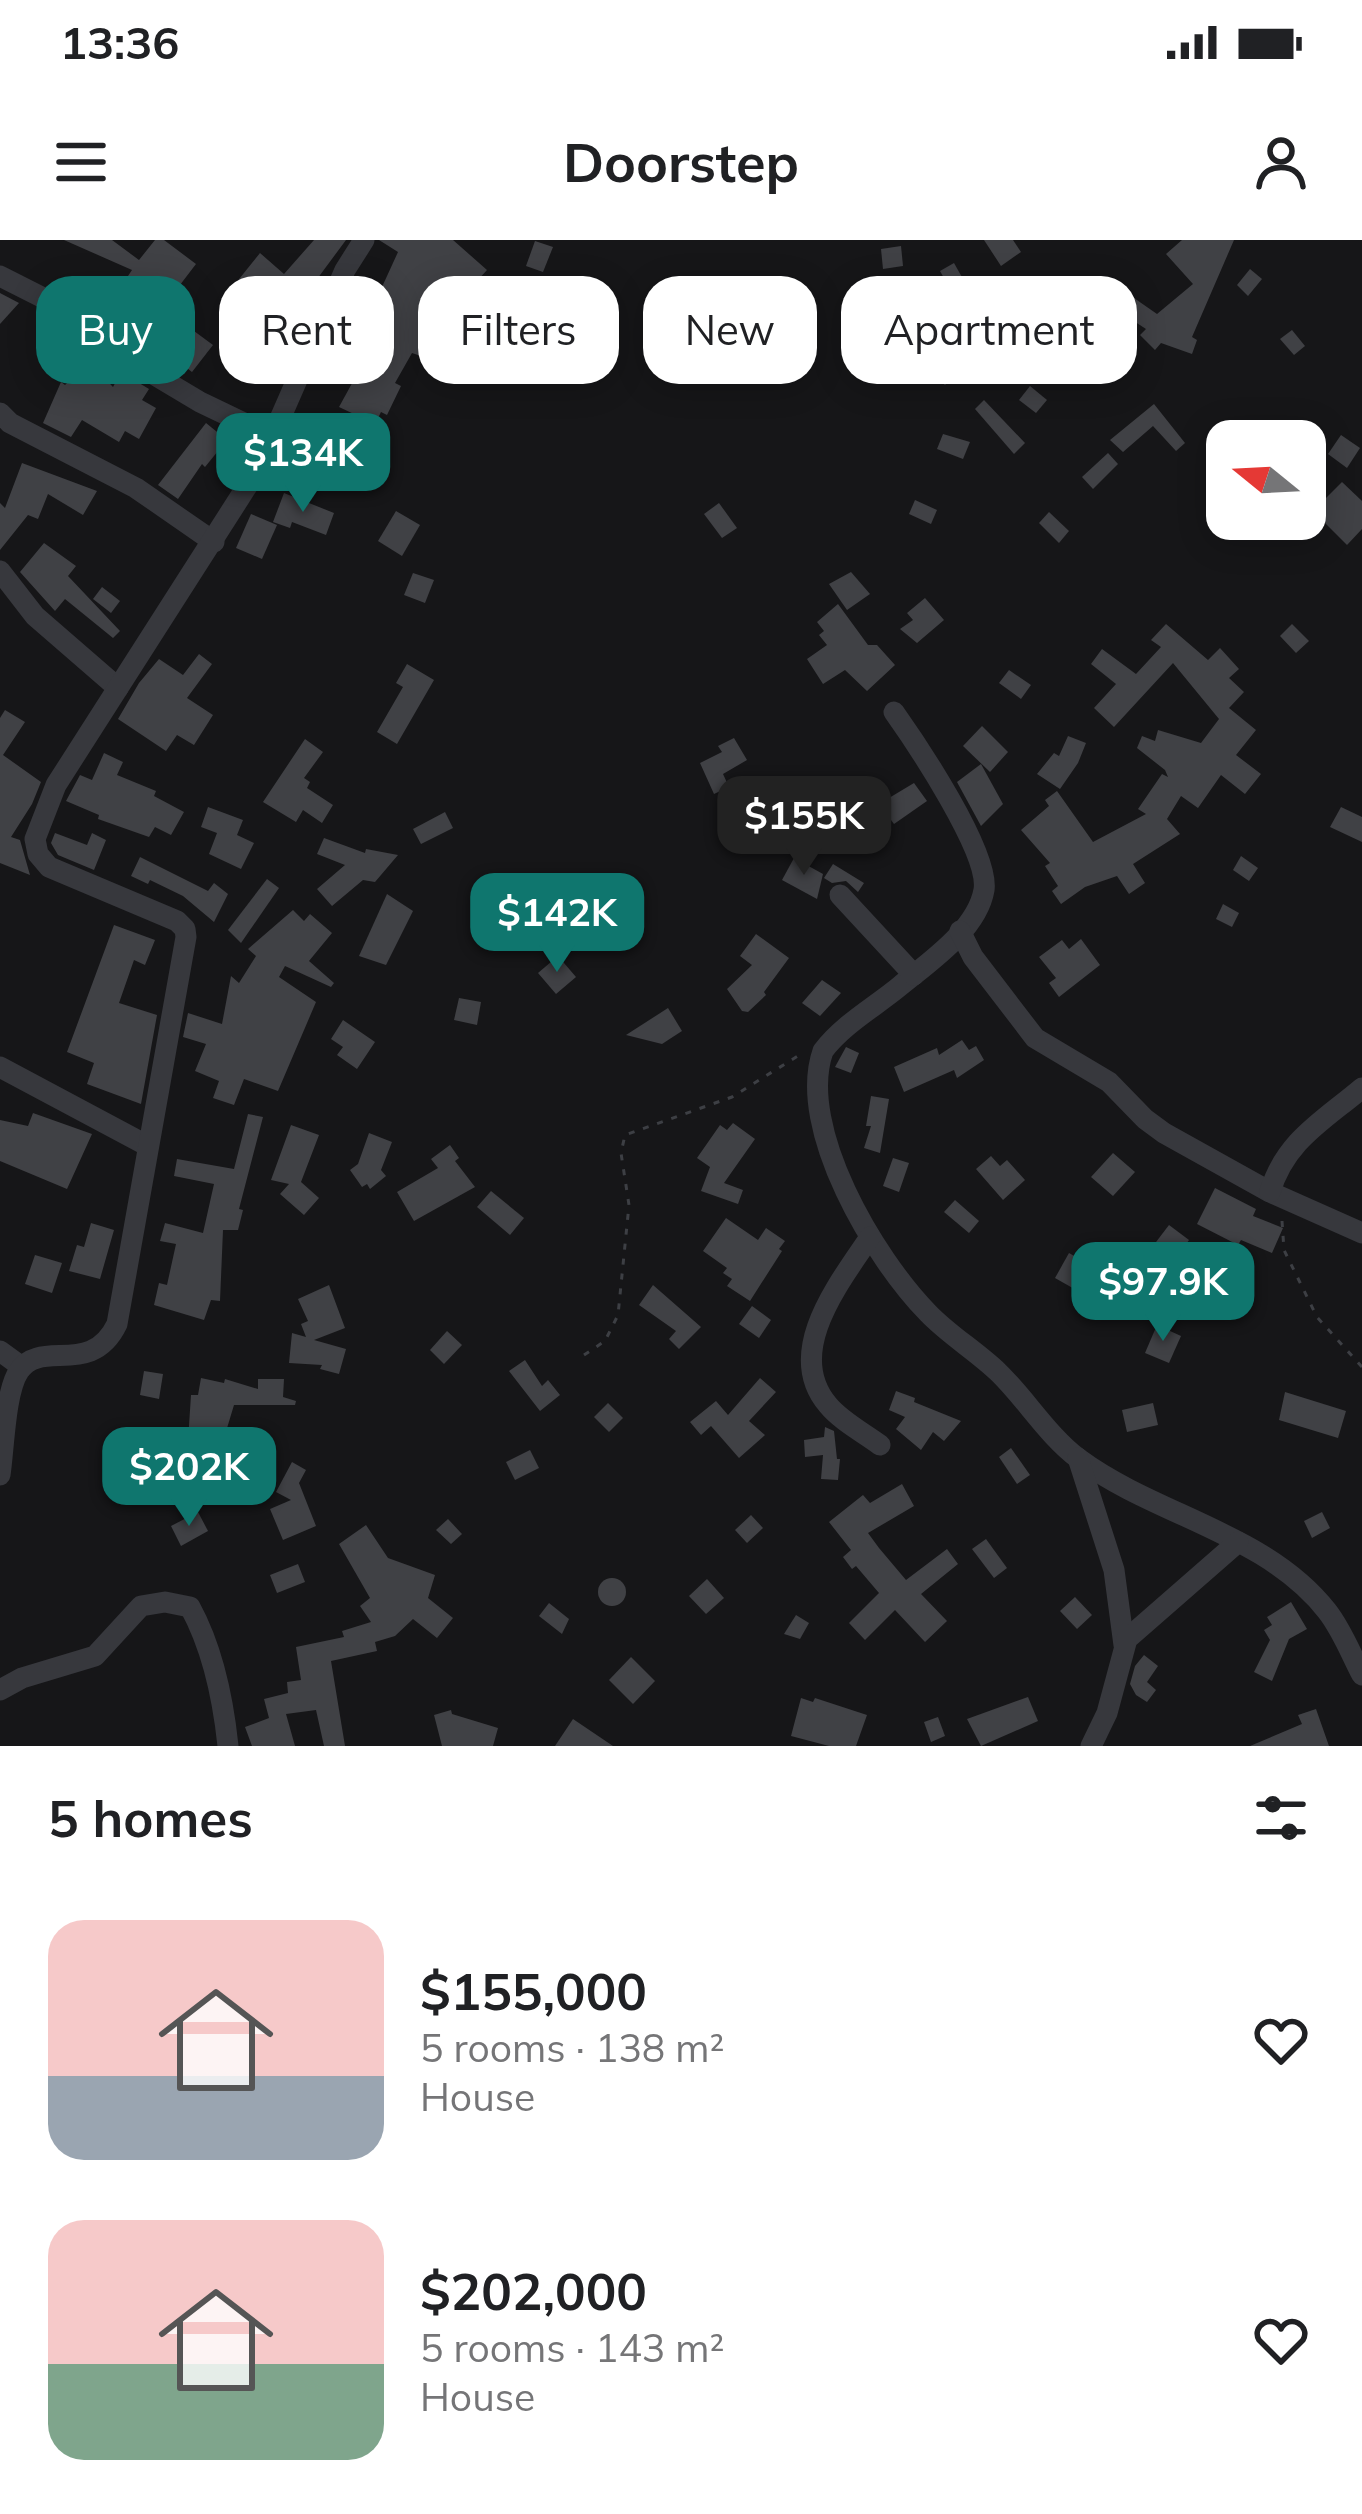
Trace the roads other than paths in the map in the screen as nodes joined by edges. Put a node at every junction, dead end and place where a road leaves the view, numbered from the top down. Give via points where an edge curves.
1 (364, 240) edge
2 (0, 276) edge
3 (36, 294) edge
4 (170, 384) edge
5 (0, 413) edge
6 (273, 437) junction
7 (214, 542) junction
8 (0, 571) edge
9 (118, 688) junction
10 (893, 712) dead end
11 (840, 895) dead end
12 (960, 931) junction
13 (938, 955) junction
14 (973, 957) junction
15 (914, 975) junction
16 (0, 1067) edge
17 (1362, 1088) edge
18 (148, 1146) junction
19 (1270, 1192) junction
20 (1362, 1233) edge
21 (870, 1237) junction
22 (0, 1352) edge
23 (22, 1367) junction
24 (880, 1444) dead end
25 (1078, 1458) junction
26 (0, 1475) edge
27 (1238, 1542) junction
28 (1124, 1645) junction
29 (1362, 1675) edge
30 (0, 1690) edge
31 (228, 1746) edge
32 (1091, 1746) edge

1 - 6 street
2 - 3 street
4 - 6 street
5 - 7 street
6 - 7 street
7 - 9 street
8 - 9 street via 44,626
9 - 18 street via 56,785 36,844 49,866 177,921 186,932
10 - 12 street via 939,777 984,877 983,895
11 - 15 street
12 - 13 street
12 - 14 street
13 - 14 street
13 - 15 street
14 - 19 street via 1035,1038 1109,1082 1164,1132
15 - 21 street via 826,1047 818,1070 827,1142
16 - 18 street
17 - 19 street via 1295,1141
18 - 23 street via 114,1330 94,1352
19 - 20 street
21 - 24 street via 823,1314 812,1365 826,1403
21 - 25 street via 930,1315 998,1372
22 - 23 street
23 - 26 street
25 - 27 street
25 - 28 street via 1114,1570
27 - 28 street
27 - 29 street via 1326,1610
28 - 32 street
30 - 31 street via 95,1655 141,1606 180,1603 201,1626

